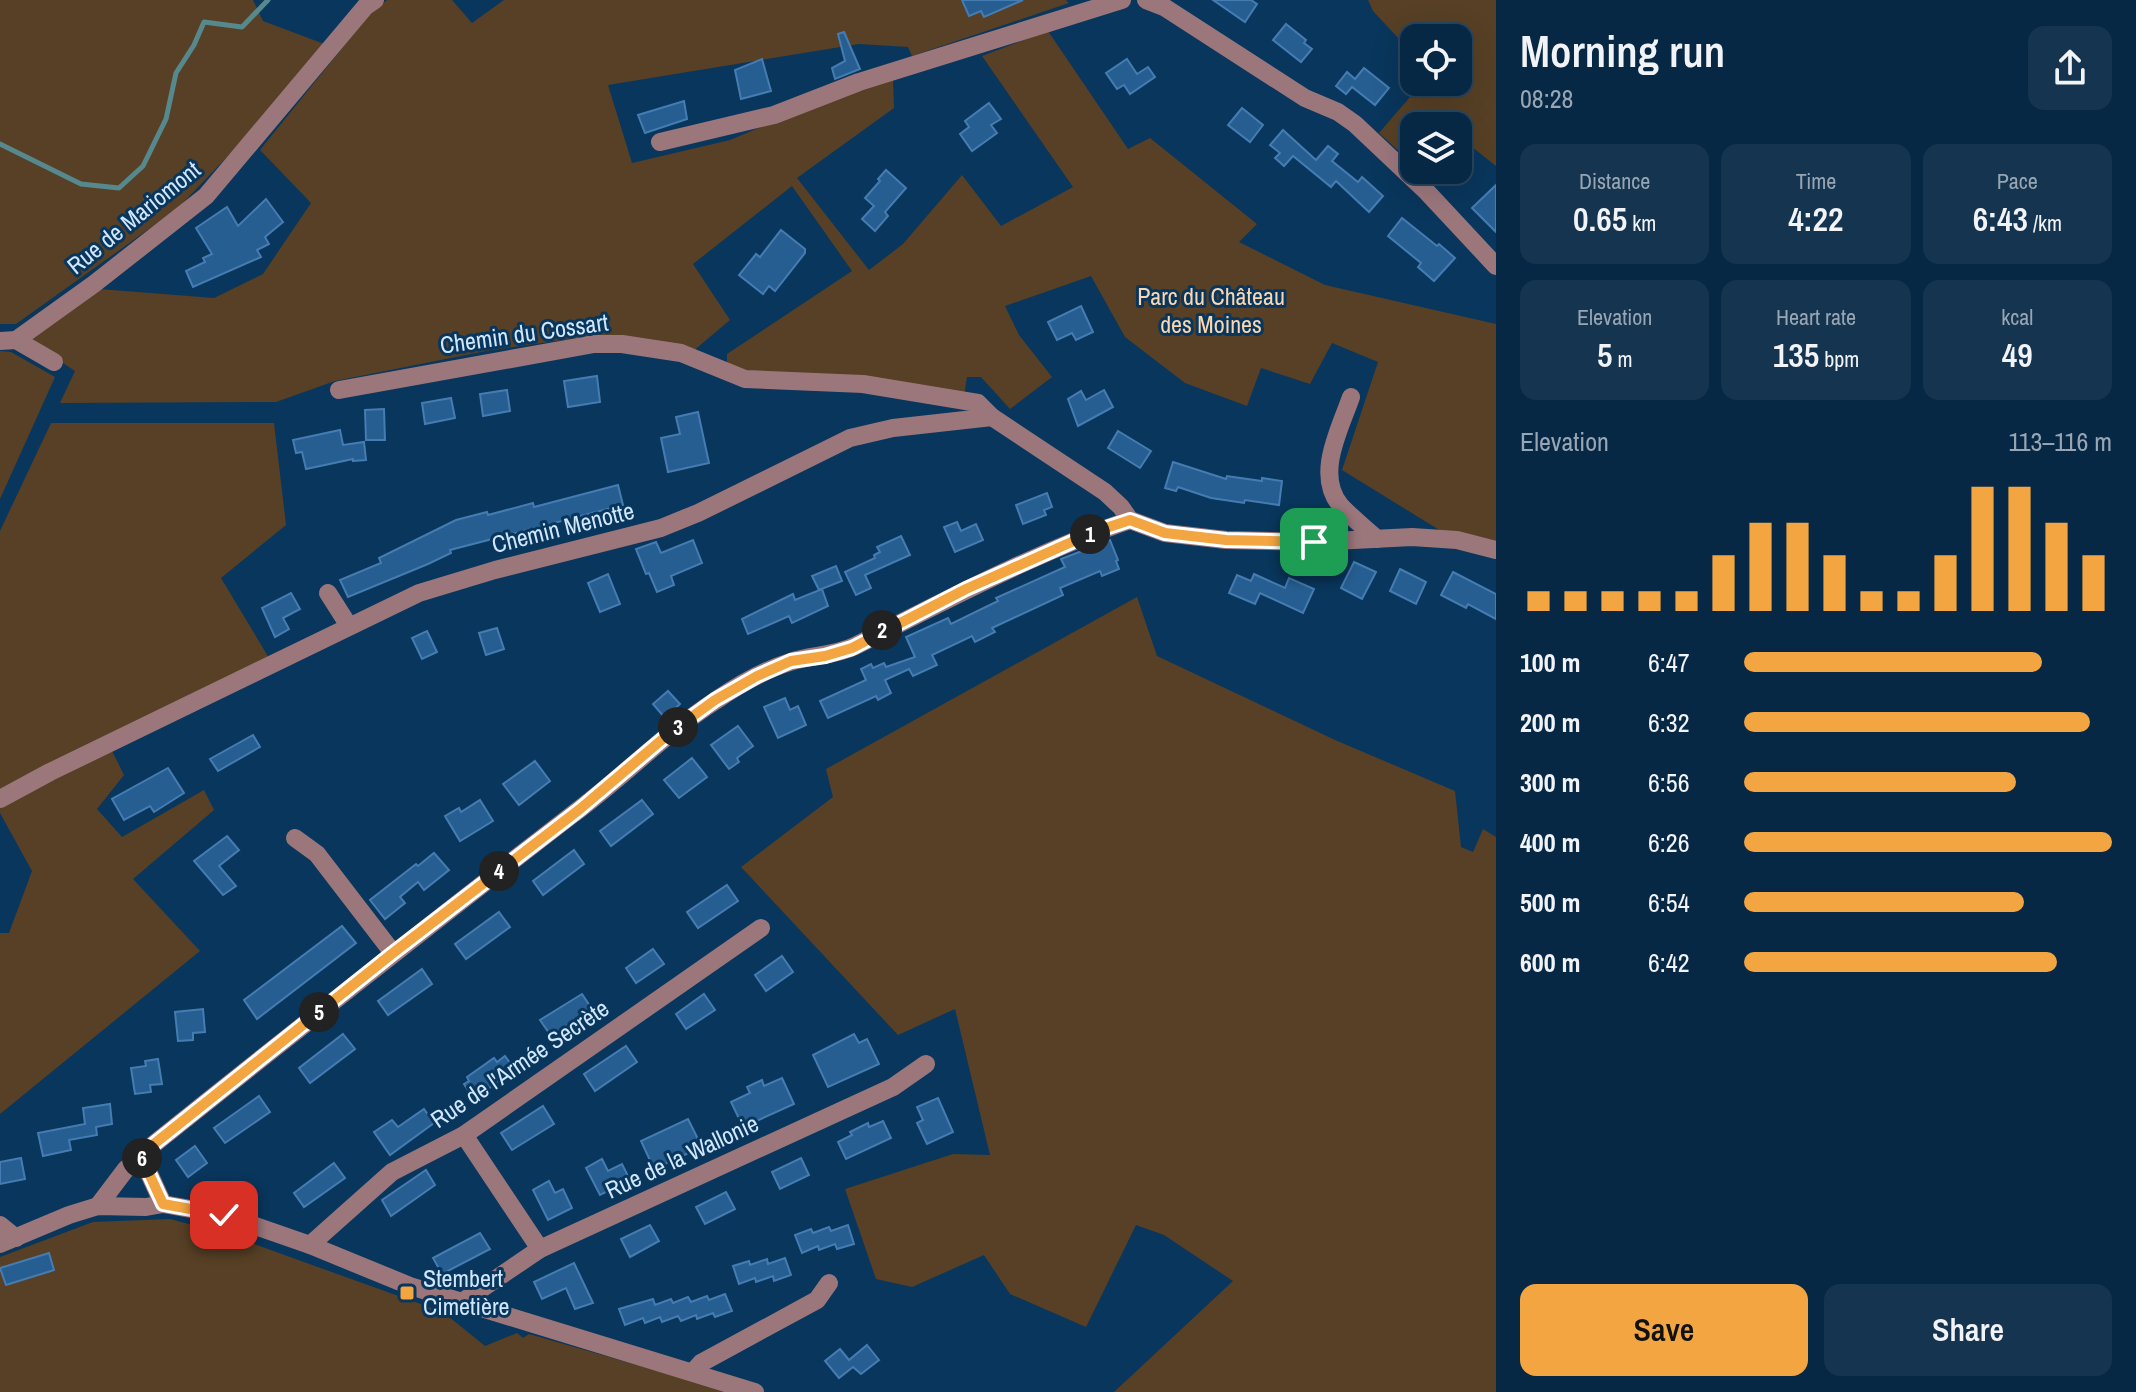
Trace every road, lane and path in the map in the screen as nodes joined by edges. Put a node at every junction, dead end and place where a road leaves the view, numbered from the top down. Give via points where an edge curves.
1 (375, 0) edge
2 (1122, 0) edge
3 (1146, 0) edge
4 (660, 142) dead end
5 (1496, 266) edge
6 (8, 340) edge
7 (54, 362) dead end
8 (339, 390) dead end
9 (1351, 397) dead end
10 (992, 417) junction
11 (1130, 520) junction
12 (1377, 539) junction
13 (1496, 550) edge
14 (328, 593) dead end
15 (349, 626) junction
16 (0, 799) edge
17 (295, 838) dead end
18 (761, 928) dead end
19 (393, 953) junction
20 (926, 1064) dead end
21 (464, 1135) junction
22 (142, 1158) junction
23 (163, 1204) junction
24 (98, 1206) junction
25 (0, 1225) edge
26 (8, 1241) edge
27 (310, 1245) junction
28 (540, 1249) junction
29 (829, 1283) dead end
30 (462, 1302) junction
31 (693, 1372) junction
32 (755, 1392) edge

1 - 6 street, Rue de Mariomont via 206,196 94,284
2 - 4 street via 859,82 774,115
3 - 5 street via 1355,124
6 - 7 street
8 - 10 street, Chemin du Cossart via 572,347 622,344 681,353 745,379 863,384 978,403
9 - 12 street via 1328,477 1338,503
10 - 11 street via 1105,492
10 - 15 street, Chemin Menotte via 850,438 661,528 419,593
11 - 12 street via 1165,533 1226,540
11 - 19 street via 966,589 852,648 791,661 715,700
12 - 13 street via 1457,540
14 - 15 street
15 - 16 street, Chemin Menotte
17 - 19 street via 317,854
18 - 21 street, Rue de l'Armée Secrète
19 - 22 street
20 - 28 street, Rue de la Wallonie via 893,1087
21 - 27 street, Rue de l'Armée Secrète via 392,1172
21 - 28 street
22 - 23 street
22 - 24 street via 126,1169
23 - 24 street
23 - 27 street via 224,1215
24 - 26 street
25 - 26 street
27 - 30 street
28 - 30 street, Rue de la Wallonie
29 - 31 street via 817,1300
30 - 31 street
31 - 32 street

